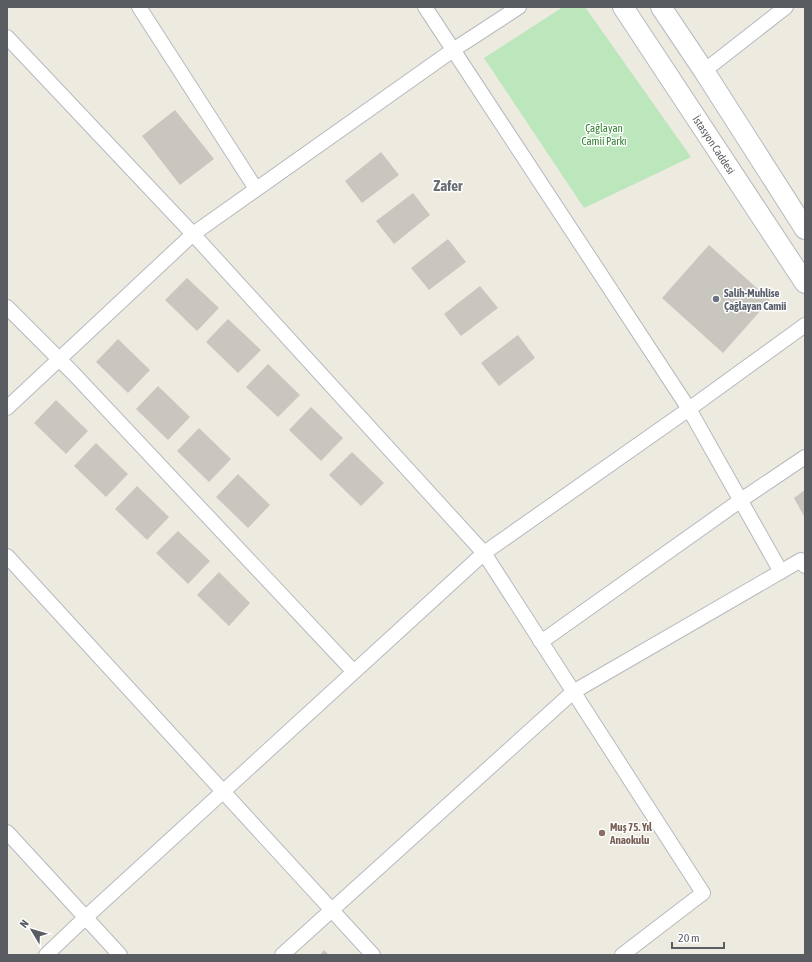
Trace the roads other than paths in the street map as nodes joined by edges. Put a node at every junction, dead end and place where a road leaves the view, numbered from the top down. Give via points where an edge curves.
1 (139, 7) edge
2 (425, 7) edge
3 (519, 7) edge
4 (623, 7) edge
5 (661, 7) edge
6 (786, 7) edge
7 (7, 37) edge
8 (453, 50) junction
9 (704, 71) junction
10 (256, 189) junction
11 (805, 229) edge
12 (193, 234) junction
13 (805, 283) edge
14 (7, 308) edge
15 (805, 325) edge
16 (59, 359) junction
17 (7, 408) edge
18 (689, 409) junction
19 (805, 457) edge
20 (741, 500) junction
21 (484, 553) junction
22 (7, 556) edge
23 (805, 566) edge
24 (781, 572) junction
25 (540, 641) junction
26 (354, 672) junction
27 (573, 692) junction
28 (222, 792) junction
29 (7, 832) edge
30 (333, 910) junction
31 (86, 917) junction
32 (46, 955) edge
33 (120, 955) edge
34 (282, 955) edge
35 (373, 955) edge
36 (622, 955) edge

1 - 10 street
2 - 8 street
3 - 8 street
4 - 13 main road, İstasyon Caddesi
5 - 9 main road
6 - 9 street
7 - 12 street
8 - 10 street
8 - 18 street
9 - 11 main road
10 - 12 street
12 - 16 street
12 - 21 street
14 - 16 street
15 - 18 street
16 - 17 street
16 - 26 street
18 - 20 street
18 - 21 street
19 - 20 street
20 - 24 street
20 - 25 street
21 - 25 street
21 - 26 street
22 - 28 street
23 - 24 street via 801,560
24 - 27 street
25 - 27 street
26 - 28 street
27 - 30 street
27 - 36 street via 703,893
28 - 30 street
28 - 31 street
29 - 31 street
30 - 34 street
30 - 35 street
31 - 32 street
31 - 33 street

